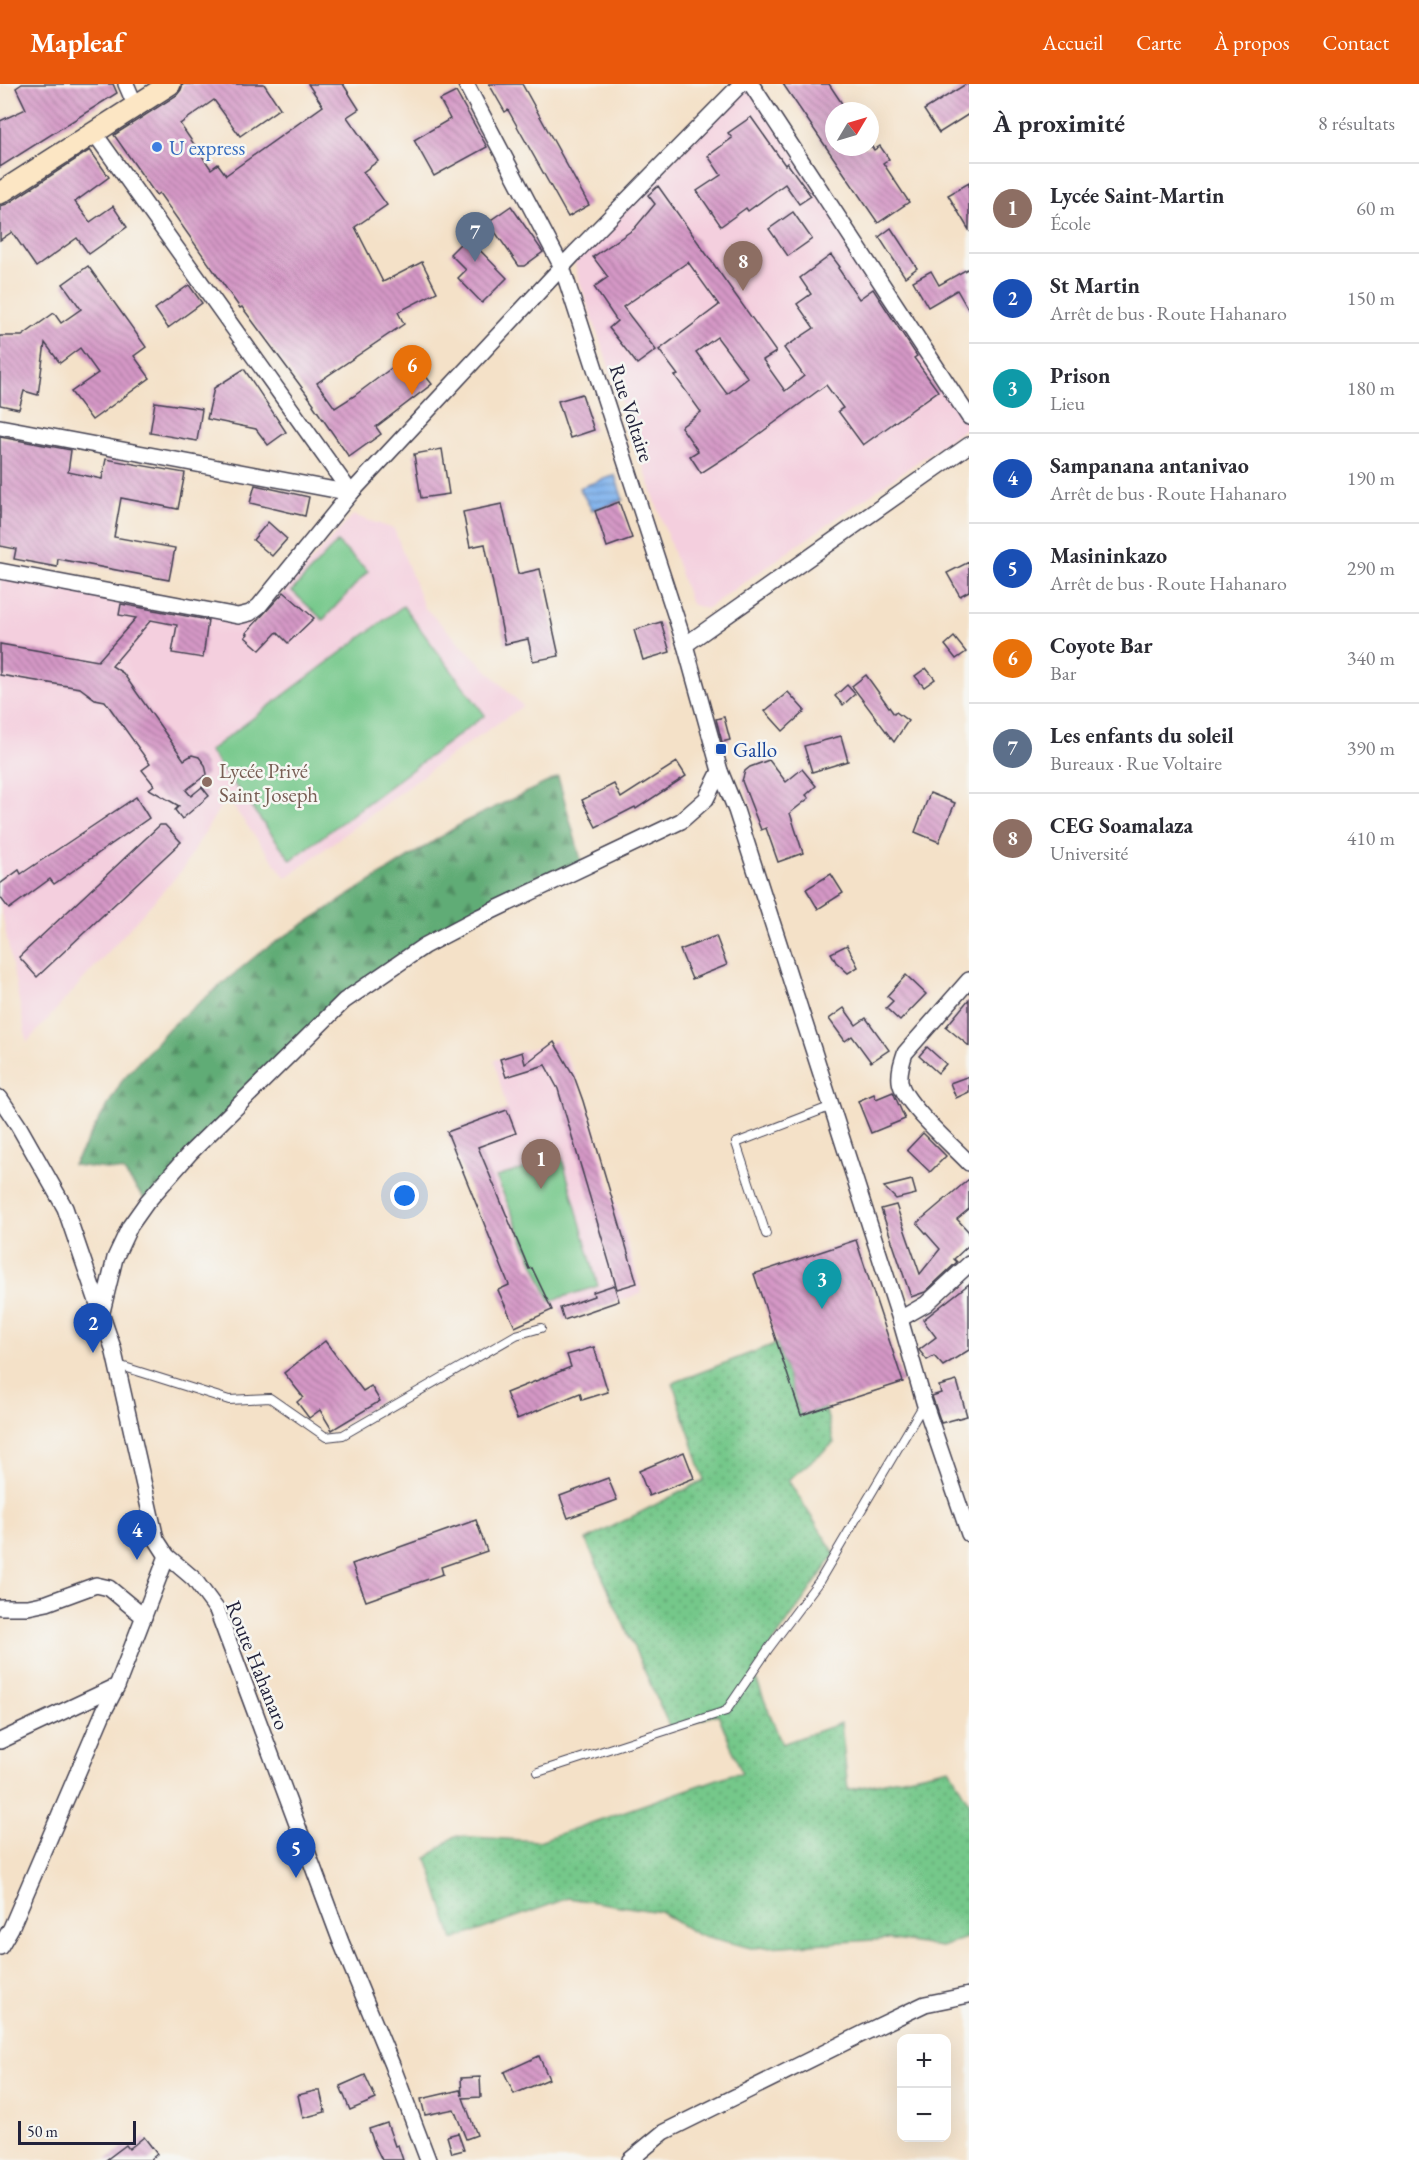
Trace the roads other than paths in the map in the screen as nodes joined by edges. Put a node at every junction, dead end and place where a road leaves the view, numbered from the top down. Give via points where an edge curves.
1 (126, 84) edge
2 (170, 84) edge
3 (466, 84) edge
4 (741, 84) edge
5 (751, 84) edge
6 (136, 107) junction
7 (95, 134) junction
8 (0, 193) edge
9 (562, 267) junction
10 (969, 417) edge
11 (0, 427) edge
12 (969, 445) edge
13 (351, 493) junction
14 (0, 571) edge
15 (685, 645) junction
16 (720, 771) junction
17 (969, 980) edge
18 (0, 1098) edge
19 (832, 1106) junction
20 (969, 1163) edge
21 (766, 1234) dead end
22 (969, 1264) edge
23 (102, 1313) junction
24 (900, 1319) junction
25 (541, 1328) dead end
26 (116, 1365) junction
27 (924, 1402) junction
28 (969, 1534) edge
29 (167, 1556) junction
30 (0, 1607) edge
31 (144, 1617) junction
32 (117, 1686) junction
33 (0, 1741) edge
34 (538, 1772) dead end
35 (0, 1947) edge
36 (969, 1995) edge
37 (428, 2160) edge
38 (630, 2160) edge

1 - 6 street
2 - 6 main road
3 - 9 street, Rue Voltaire
4 - 9 street
5 - 10 street
6 - 7 main road
7 - 8 main road
7 - 13 street
9 - 13 street
9 - 15 street, Rue Voltaire
11 - 13 street
12 - 15 street
13 - 14 street via 259,606 238,616
15 - 16 street, Rue Voltaire
16 - 19 street, Rue Voltaire
16 - 23 street via 706,799 681,821 424,946 344,1001 190,1153 147,1202 115,1258
17 - 20 street via 905,1053 900,1068 900,1082 912,1105
18 - 23 street, Route Hahanaro via 65,1208
19 - 21 lane via 736,1143
19 - 24 street, Rue Voltaire
22 - 24 street via 926,1304
23 - 26 street, Route Hahanaro
24 - 27 street, Rue Voltaire
25 - 26 lane via 516,1335 343,1435 326,1437 270,1398 229,1400
26 - 29 street, Route Hahanaro via 156,1539
27 - 28 street, Rue Voltaire
27 - 34 lane via 820,1580 726,1711
29 - 31 street
29 - 37 street, Route Hahanaro via 194,1580 217,1610 341,1942
30 - 31 street via 28,1607 96,1585 109,1588
31 - 32 street
32 - 33 street
32 - 35 street
36 - 38 street via 926,2004 853,2039 664,2132

